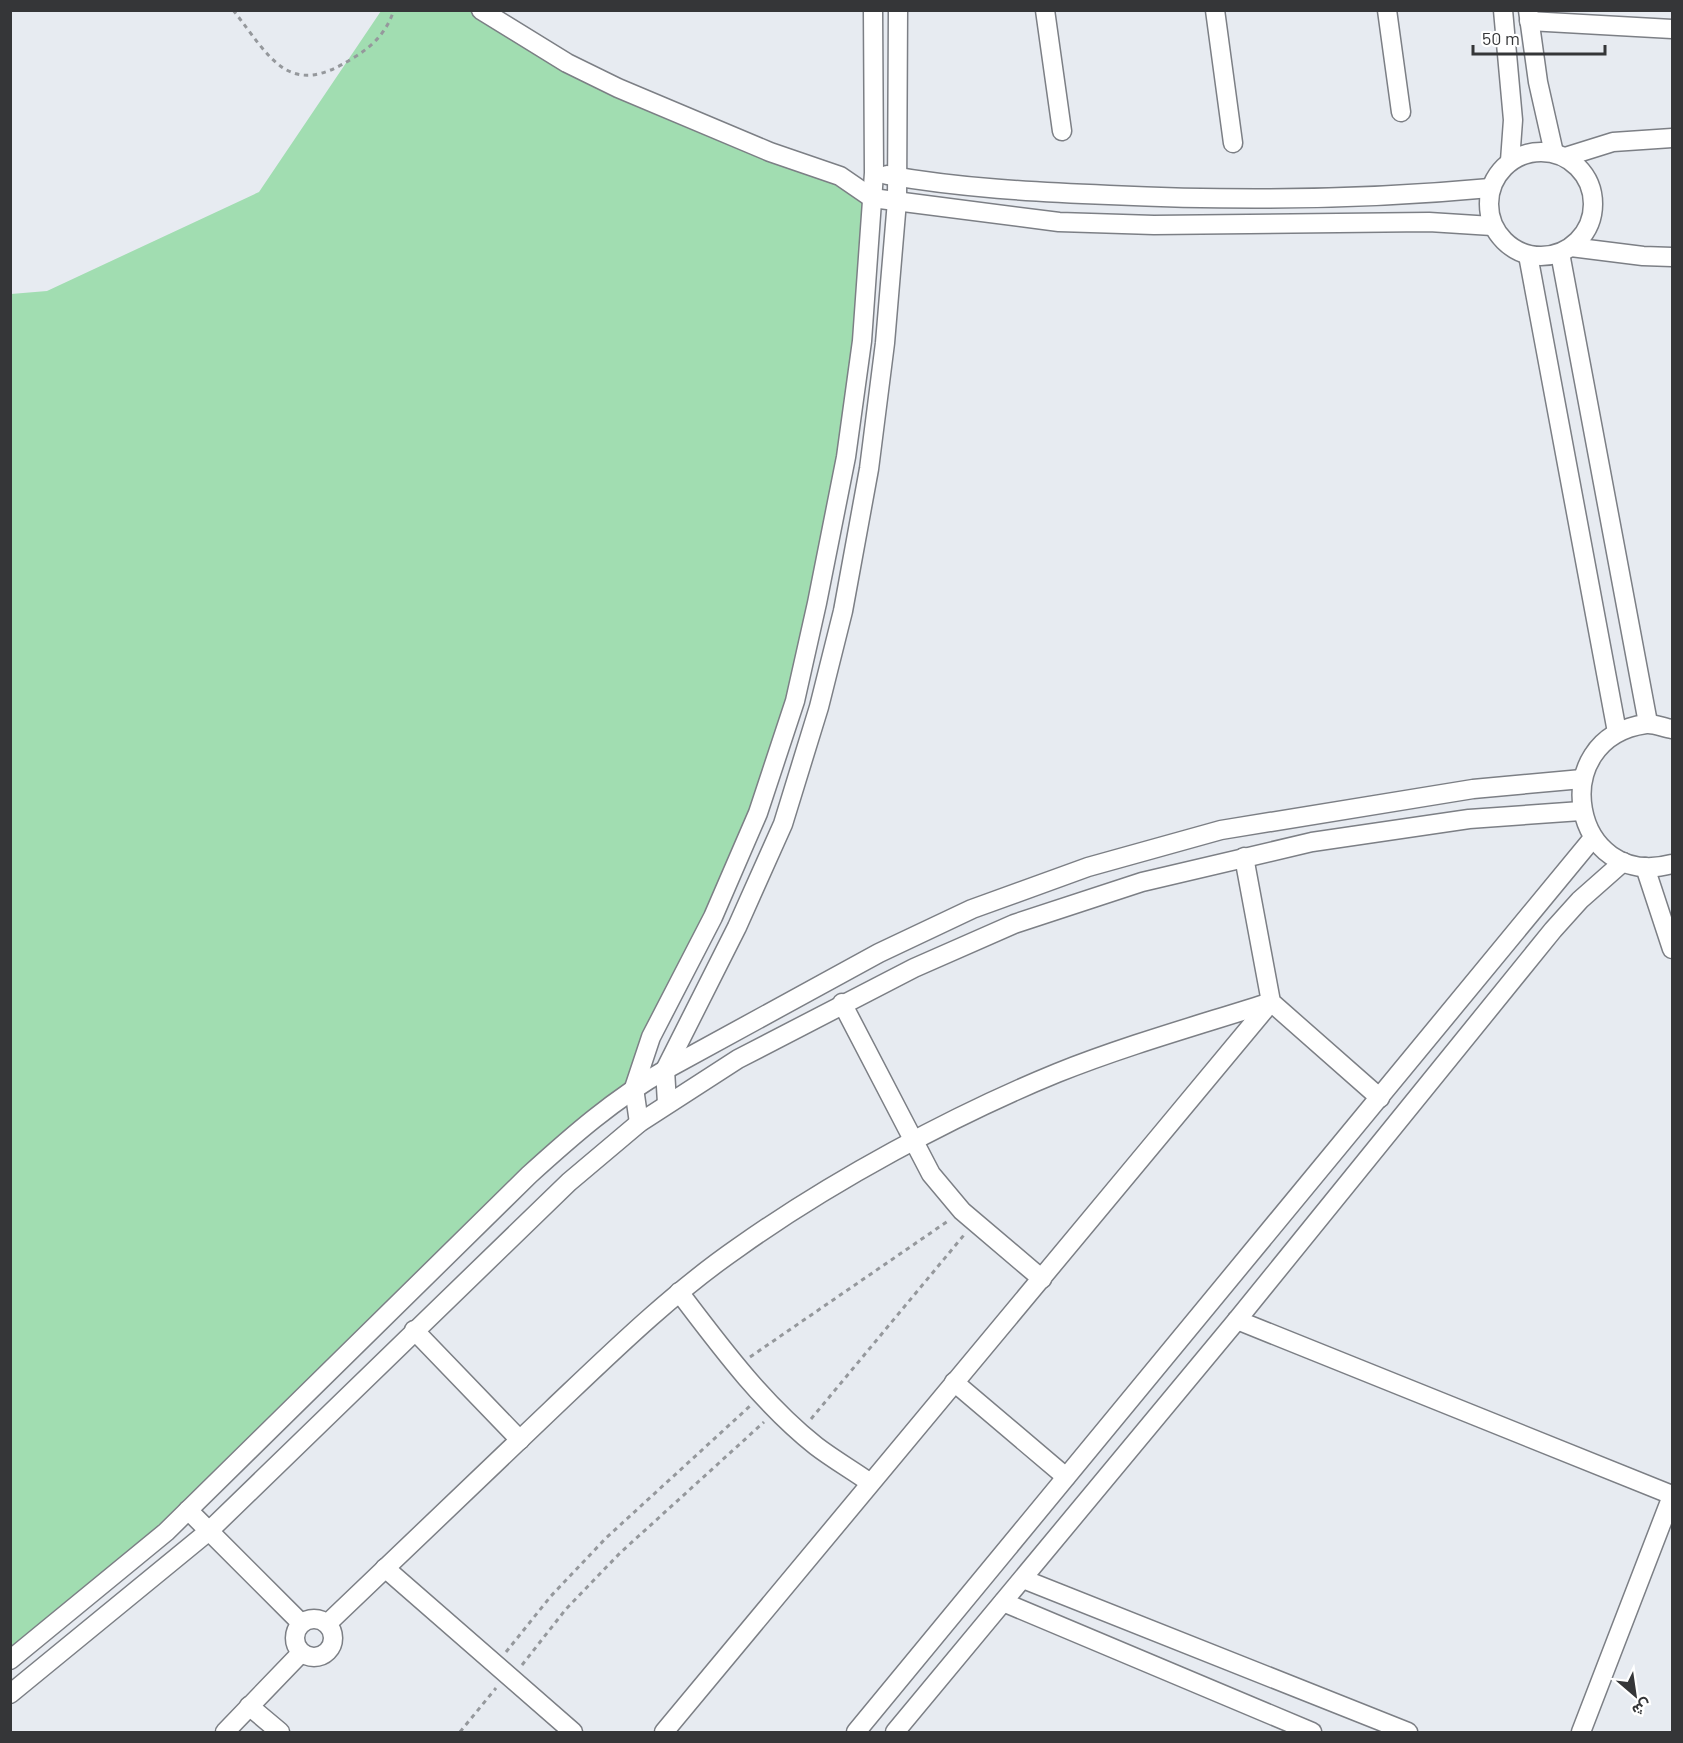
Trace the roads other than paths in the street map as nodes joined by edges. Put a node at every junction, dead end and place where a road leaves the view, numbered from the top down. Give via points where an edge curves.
1 (482, 10) edge
2 (873, 10) edge
3 (898, 10) edge
4 (1045, 10) edge
5 (1215, 10) edge
6 (1387, 10) edge
7 (1503, 10) edge
8 (1529, 16) edge
9 (1672, 29) edge
10 (1401, 112) dead end
11 (1062, 131) dead end
12 (1672, 138) edge
13 (1233, 142) dead end
14 (1560, 155) junction
15 (1510, 161) junction
16 (874, 173) junction
17 (840, 176) junction
18 (897, 177) junction
19 (1490, 188) junction
20 (872, 198) junction
21 (897, 201) junction
22 (1492, 226) junction
23 (1565, 250) junction
24 (1528, 255) junction
25 (1672, 257) edge
26 (1648, 723) junction
27 (1672, 729) edge
28 (1617, 732) junction
29 (1582, 779) junction
30 (1581, 811) junction
31 (1593, 838) junction
32 (1244, 857) junction
33 (1623, 862) junction
34 (1645, 867) junction
35 (1672, 867) edge
36 (1672, 949) edge
37 (1271, 1002) junction
38 (842, 1003) junction
39 (665, 1070) junction
40 (634, 1088) junction
41 (1380, 1098) junction
42 (667, 1103) junction
43 (639, 1123) junction
44 (913, 1143) junction
45 (1042, 1279) junction
46 (679, 1292) junction
47 (1237, 1320) junction
48 (414, 1330) junction
49 (954, 1382) junction
50 (520, 1440) junction
51 (1066, 1477) junction
52 (869, 1482) junction
53 (1672, 1495) edge
54 (188, 1510) junction
55 (209, 1531) junction
56 (385, 1568) junction
57 (1023, 1579) junction
58 (1003, 1602) junction
59 (301, 1623) junction
60 (327, 1624) junction
61 (301, 1653) junction
62 (10, 1660) edge
63 (10, 1694) edge
64 (249, 1706) junction
65 (225, 1732) edge
66 (280, 1732) edge
67 (573, 1732) edge
68 (664, 1732) edge
69 (856, 1732) edge
70 (895, 1732) edge
71 (1312, 1732) edge
72 (1408, 1732) edge
73 (1581, 1732) edge

1 - 17 street via 567,63 618,88 760,148
2 - 16 street
3 - 18 street
4 - 11 street
5 - 13 street
6 - 10 street
7 - 15 street via 1513,120
8 - 9 street
8 - 14 street via 1538,82
12 - 14 street via 1613,142
14 - 15 street via 1532,152
14 - 23 street via 1582,171 1592,190 1593,212 1586,232
15 - 19 street
16 - 17 street
16 - 18 street
16 - 20 street
17 - 20 street
18 - 19 street via 1058,193 1159,198 1370,196
18 - 21 street
19 - 22 street
20 - 21 street
20 - 40 street via 862,341 846,457 795,701 758,813 713,917 651,1036
21 - 22 street via 1059,222 1429,222
21 - 39 street via 869,469 843,611 819,707 783,824 737,927
22 - 24 street via 1507,244
23 - 24 street via 1544,257
23 - 25 street
23 - 26 street
24 - 28 street
26 - 27 street
26 - 28 street
28 - 29 street via 1590,759
29 - 30 street
29 - 39 street via 1473,789 1221,830 1088,867 972,909 879,953
30 - 31 street
30 - 32 street via 1469,819 1388,830
31 - 33 street
31 - 41 street
32 - 37 street
32 - 38 street via 1142,882 1014,924
33 - 34 street
33 - 47 street via 1553,930
34 - 35 street
34 - 36 street
37 - 41 street
37 - 44 street via 1056,1073
37 - 45 street
38 - 42 street
38 - 44 street
39 - 40 street
39 - 42 street
40 - 43 street
40 - 54 street via 583,1125 529,1175
41 - 51 street
42 - 43 street
43 - 48 street via 554,1196
44 - 45 street via 931,1174 969,1216
44 - 46 street via 802,1204
45 - 49 street
46 - 50 street
46 - 52 street via 736,1366 777,1411 816,1446
47 - 53 street
47 - 57 street
48 - 50 street
48 - 55 street
49 - 51 street
49 - 52 street
50 - 56 street
51 - 69 street
52 - 68 street
53 - 73 street
54 - 55 street
54 - 62 street
55 - 59 street
55 - 63 street
56 - 60 street
56 - 67 street
57 - 58 street
57 - 72 street
58 - 70 street
58 - 71 street
59 - 60 street via 319,1619
59 - 61 street via 295,1632 295,1643
60 - 61 street via 333,1640 325,1653
61 - 64 street
64 - 65 street
64 - 66 street

